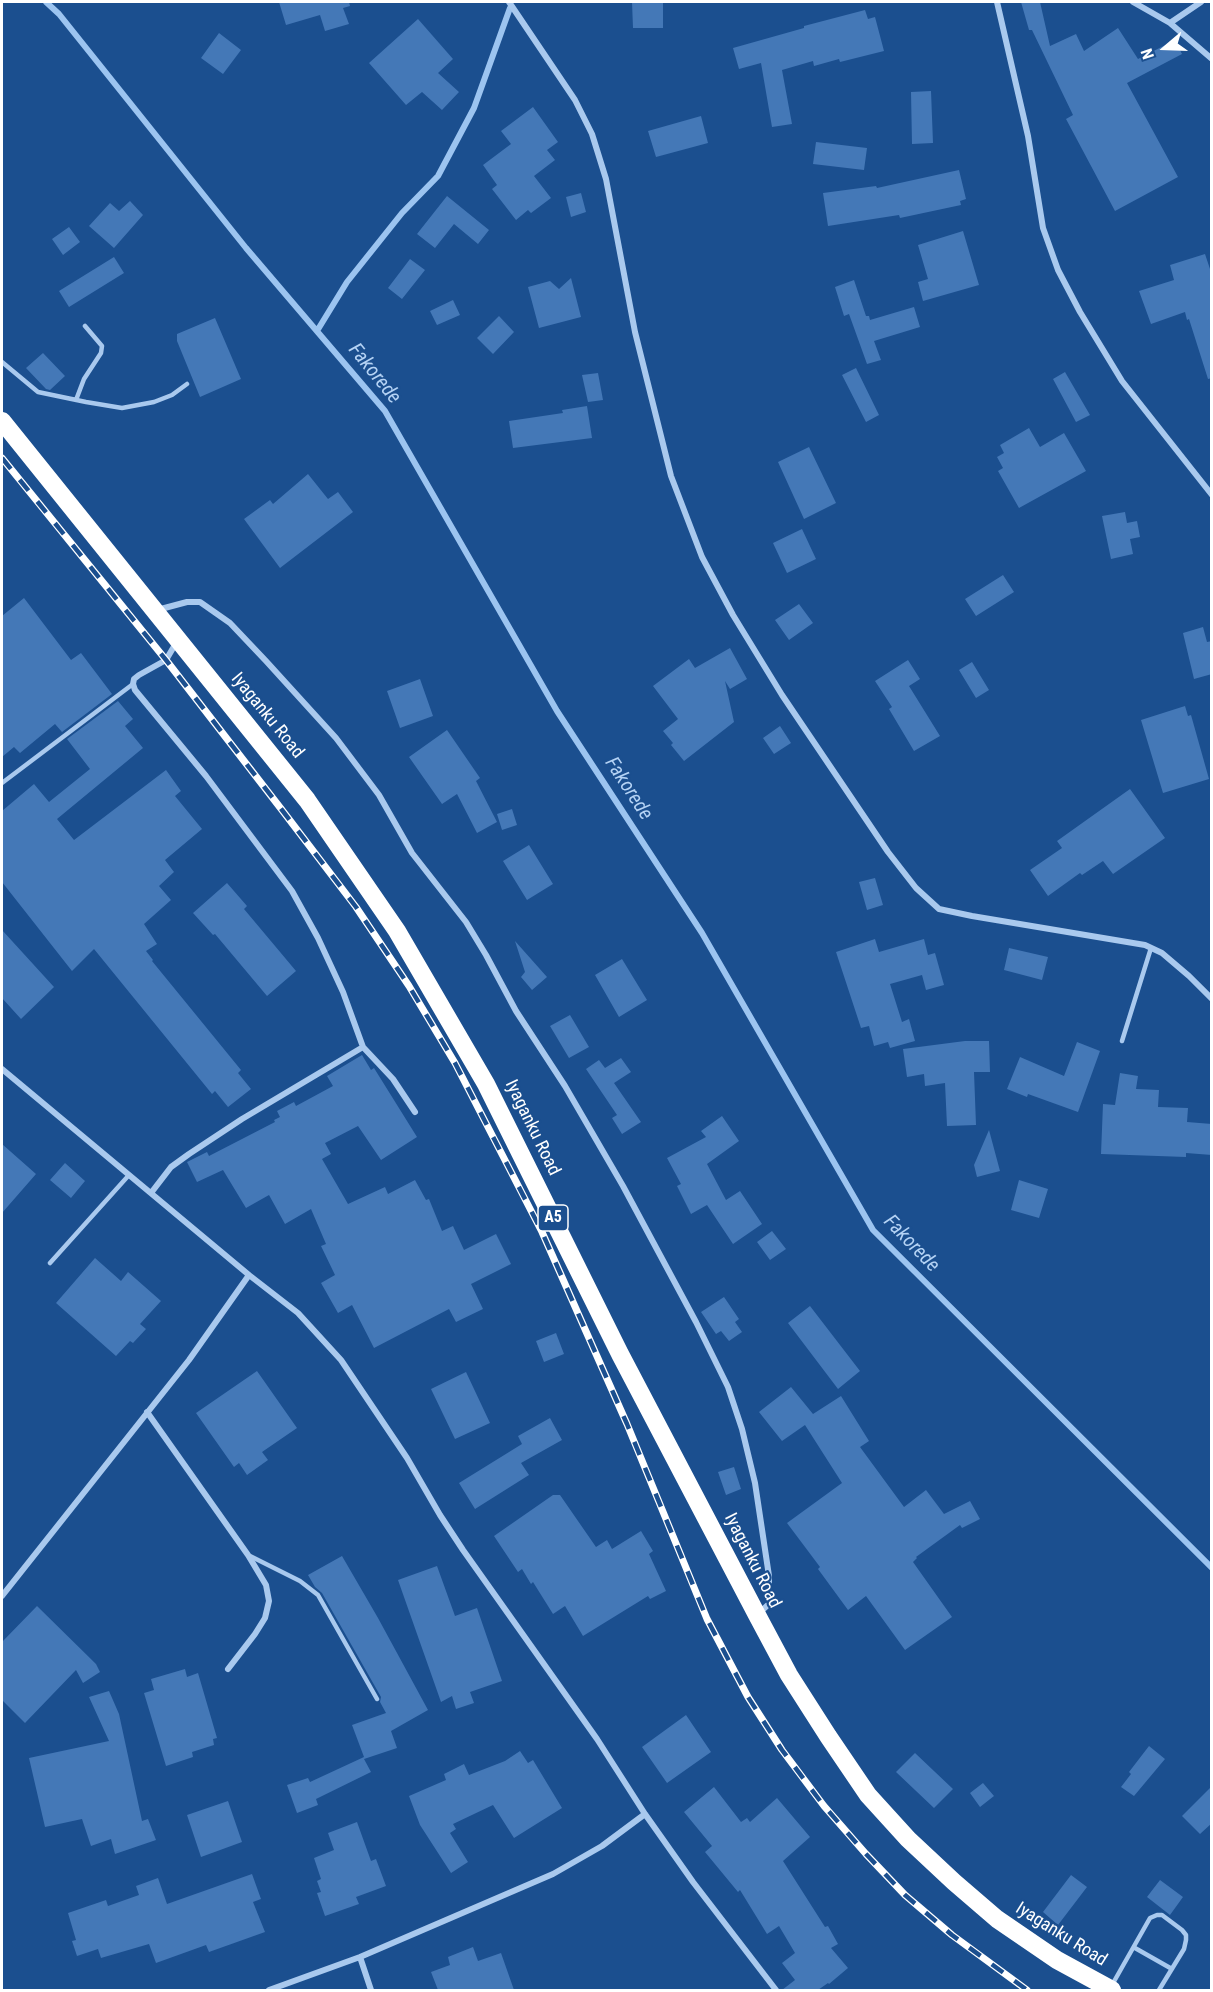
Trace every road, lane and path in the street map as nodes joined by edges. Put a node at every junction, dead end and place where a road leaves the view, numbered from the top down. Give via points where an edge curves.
1 (509, 2) edge
2 (997, 2) edge
3 (1133, 2) edge
4 (1201, 2) edge
5 (1170, 23) junction
6 (1212, 59) edge
7 (85, 326) dead end
8 (2, 362) edge
9 (187, 384) dead end
10 (76, 400) junction
11 (2, 421) edge
12 (1212, 495) edge
13 (155, 610) junction
14 (178, 639) junction
15 (133, 684) junction
16 (2, 783) edge
17 (1151, 948) junction
18 (1212, 999) edge
19 (1122, 1041) dead end
20 (363, 1047) junction
21 (2, 1069) edge
22 (415, 1112) dead end
23 (129, 1175) junction
24 (151, 1193) junction
25 (50, 1263) dead end
26 (249, 1275) junction
27 (147, 1412) junction
28 (248, 1555) junction
29 (2, 1596) edge
30 (757, 1615) junction
31 (228, 1669) dead end
32 (377, 1699) dead end
33 (645, 1814) junction
34 (1135, 1948) junction
35 (360, 1957) junction
36 (1172, 1969) junction
37 (269, 1990) edge
38 (371, 1990) edge
39 (776, 1990) edge
40 (1111, 1990) edge
41 (1158, 1990) edge

1 - 17 street via 570,91 592,134 606,179 635,332 671,476 702,557 782,695 861,813 916,888 939,909
2 - 12 street via 1028,136 1043,228 1058,270 1122,381
3 - 5 street
4 - 5 street
5 - 6 street
7 - 10 lane via 102,346
8 - 10 lane via 38,392
9 - 10 lane via 172,395 137,406 122,408
11 - 13 highway, Iyaganku Road / A5
13 - 14 highway, Iyaganku Road / A5
13 - 30 street via 200,602 230,623 336,738 379,795 412,853 486,954 516,1011 623,1186 728,1388 755,1483 769,1576 769,1604
14 - 15 street via 166,660 139,675
14 - 30 highway, Iyaganku Road / A5 via 308,800 436,996 486,1084 620,1354
15 - 16 lane
15 - 20 street via 292,891 344,992
17 - 18 street via 1162,953
17 - 19 lane
20 - 22 street via 393,1079
20 - 24 street via 189,1154 171,1167
21 - 23 street
23 - 24 street
23 - 25 lane
24 - 26 street
26 - 27 street
26 - 33 street via 298,1313 341,1360 463,1550 597,1739
27 - 28 street
27 - 29 street
28 - 31 street via 266,1585 269,1601 265,1618
28 - 32 lane via 300,1581 318,1595
30 - 40 highway, Iyaganku Road / A5 via 828,1736 868,1795 908,1839 997,1919 1057,1960
33 - 35 street via 602,1846 554,1874
33 - 39 street
34 - 36 lane
34 - 36 lane via 1150,1918 1162,1915 1186,1935 1184,1949
34 - 40 lane
35 - 37 street
35 - 38 street
36 - 41 lane

